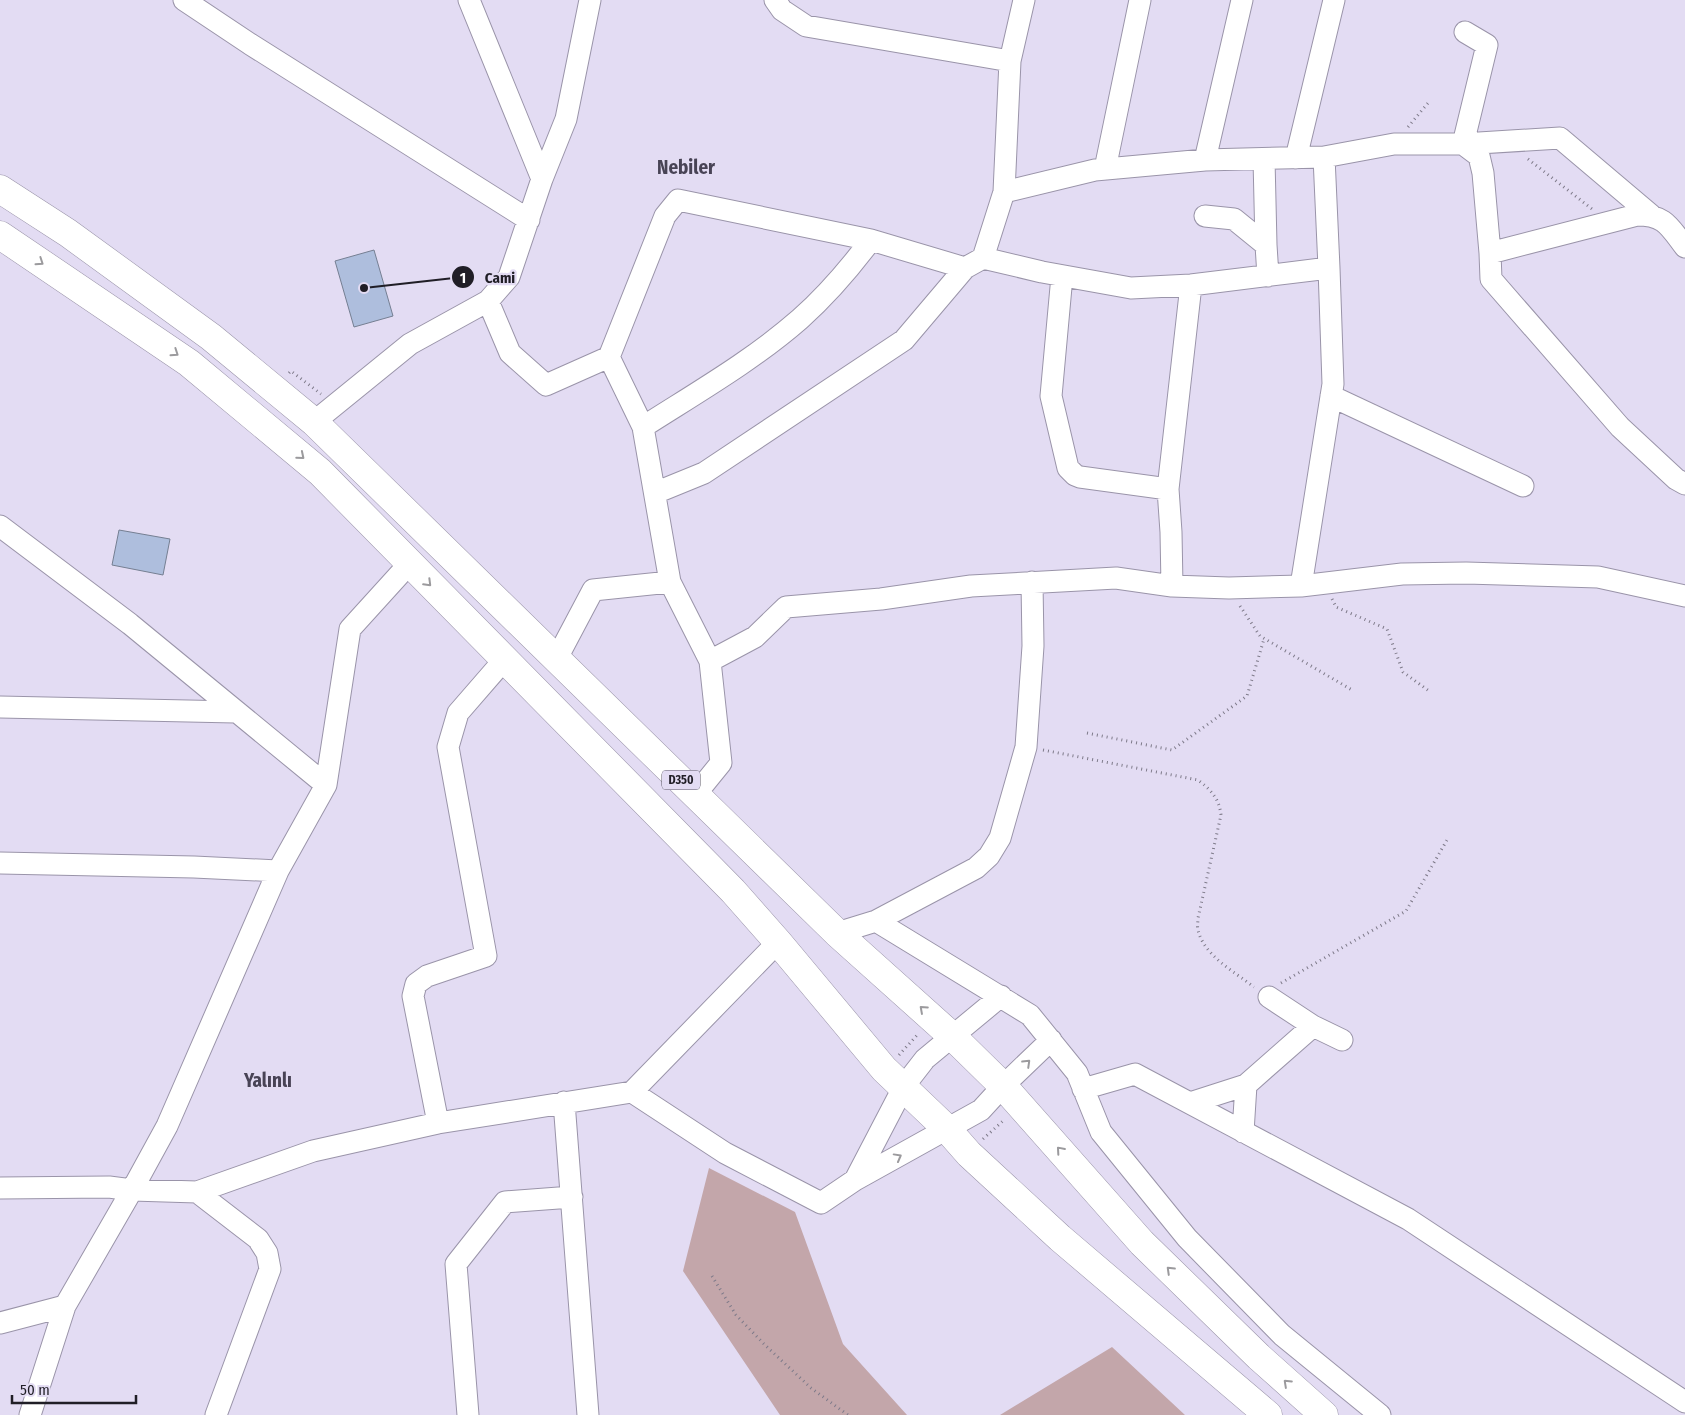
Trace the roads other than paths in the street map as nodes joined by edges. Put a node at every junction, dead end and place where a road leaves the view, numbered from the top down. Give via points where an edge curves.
1 (184, 0) edge
2 (468, 0) edge
3 (590, 0) edge
4 (775, 0) edge
5 (1024, 0) edge
6 (1140, 0) edge
7 (1242, 0) edge
8 (1334, 0) edge
9 (1465, 32) dead end
10 (1010, 60) junction
11 (1463, 144) junction
12 (1324, 157) junction
13 (1296, 158) junction
14 (1264, 159) junction
15 (1205, 160) junction
16 (1105, 169) junction
17 (542, 180) junction
18 (0, 189) edge
19 (1004, 192) junction
20 (1265, 192) junction
21 (1651, 215) junction
22 (1205, 216) dead end
23 (1234, 219) junction
24 (529, 220) junction
25 (0, 235) edge
26 (871, 240) junction
27 (1266, 245) junction
28 (1685, 247) edge
29 (1490, 253) junction
30 (974, 263) junction
31 (1329, 268) junction
32 (1062, 276) junction
33 (1268, 276) junction
34 (1191, 285) junction
35 (488, 301) junction
36 (609, 357) junction
37 (1331, 396) junction
38 (314, 422) junction
39 (643, 427) junction
40 (1685, 484) edge
41 (1523, 486) dead end
42 (1168, 489) junction
43 (655, 493) junction
44 (0, 526) edge
45 (409, 564) junction
46 (670, 582) junction
47 (1032, 582) junction
48 (1172, 586) junction
49 (1301, 586) junction
50 (1685, 596) edge
51 (557, 658) junction
52 (504, 660) junction
53 (710, 662) junction
54 (0, 707) edge
55 (235, 712) junction
56 (326, 785) junction
57 (695, 795) junction
58 (0, 863) edge
59 (278, 871) junction
60 (876, 921) junction
61 (837, 933) junction
62 (778, 942) junction
63 (1002, 996) junction
64 (1269, 997) road end
65 (1313, 1026) junction
66 (944, 1028) junction
67 (1051, 1040) junction
68 (1342, 1040) dead end
69 (894, 1078) junction
70 (1246, 1085) junction
71 (1084, 1090) junction
72 (632, 1092) junction
73 (1012, 1095) junction
74 (564, 1102) junction
75 (1190, 1103) junction
76 (438, 1123) junction
77 (947, 1129) junction
78 (1243, 1132) junction
79 (855, 1180) junction
80 (0, 1188) edge
81 (132, 1190) junction
82 (197, 1192) junction
83 (572, 1197) junction
84 (65, 1306) junction
85 (0, 1323) edge
86 (1685, 1402) edge
87 (30, 1415) edge
88 (216, 1415) edge
89 (468, 1415) edge
90 (588, 1415) edge
91 (1268, 1415) edge
92 (1324, 1415) edge
93 (1380, 1415) edge

1 - 24 street
2 - 17 street
3 - 17 street via 566,119
4 - 10 street via 782,10 806,26
5 - 10 street
6 - 16 street
7 - 15 street
8 - 13 street
9 - 11 street via 1487,45
10 - 19 street
11 - 12 street via 1394,144
11 - 21 street via 1560,138
11 - 29 street via 1479,156
12 - 13 street
12 - 31 street
13 - 14 street
14 - 15 street
14 - 20 street
15 - 16 street
16 - 19 street
17 - 24 street
18 - 38 highway, D350 via 68,233 210,338
19 - 30 street
20 - 23 street
20 - 27 street
21 - 28 street via 1667,223
21 - 29 street via 1637,215
22 - 23 street
23 - 27 street
24 - 35 street via 509,277
25 -> 45 highway via 189,362 320,472
26 - 30 street
26 - 36 street via 678,200 665,216
26 - 39 street via 800,319 745,361
27 - 33 street
29 - 40 street via 1491,279 1620,427 1676,480
30 - 32 street
30 - 43 street via 904,340 704,473
31 - 33 street
31 - 37 street
32 - 34 street via 1131,288
32 - 42 street via 1051,396 1068,468 1080,477
33 - 34 street
34 - 42 street
35 - 36 street via 510,353 546,385
35 - 38 street via 410,344
36 - 39 street
37 - 41 street
37 - 49 street
38 - 51 highway, D350
39 - 43 street
42 - 48 street
43 - 46 street
44 - 55 street via 130,624
45 -> 52 highway
45 - 56 street via 350,629
46 - 51 street via 593,590
46 - 53 street
47 - 48 street via 1116,578
47 - 53 street via 786,607 755,637
47 - 60 street via 1033,646 1026,747 1000,838 976,868
48 - 49 street
49 - 50 street via 1402,574 1466,573 1598,577
51 - 57 highway, D350
52 - 62 highway via 733,891
52 - 76 street via 458,713 448,747 486,956 427,976 416,984 413,996
53 - 57 street via 721,763
54 - 55 street
55 - 56 street
56 - 59 street
57 - 61 highway, D350
58 - 59 street via 194,866
59 - 81 street via 167,1126
60 - 61 street
60 - 63 street
66 -> 61 highway, D350
62 - 69 highway
62 - 72 street
63 - 66 street
63 - 67 street via 1030,1015
64 - 65 street
65 - 68 street
65 - 70 street
66 - 69 street via 925,1059
66 - 73 highway, D350
67 - 71 street via 1077,1073
73 -> 67 street
69 - 77 highway
69 - 79 street
70 - 75 street
70 - 78 street
71 - 75 street via 1135,1074
71 - 93 street via 1101,1132 1187,1238 1282,1335
72 - 74 street
72 - 79 street via 725,1153 821,1203
73 - 77 street
92 -> 73 highway, D350 via 1142,1243
74 - 76 street
74 - 83 street
75 - 78 street
76 - 82 street via 313,1152
79 -> 77 street
77 - 91 highway via 969,1154 1060,1238
78 - 86 street via 1408,1219
80 - 81 street via 109,1187
81 - 82 street
81 - 84 street
82 - 88 street via 258,1239 267,1253 270,1269
83 - 89 street via 505,1202 456,1264
83 - 90 street
84 - 85 street
84 - 87 street

